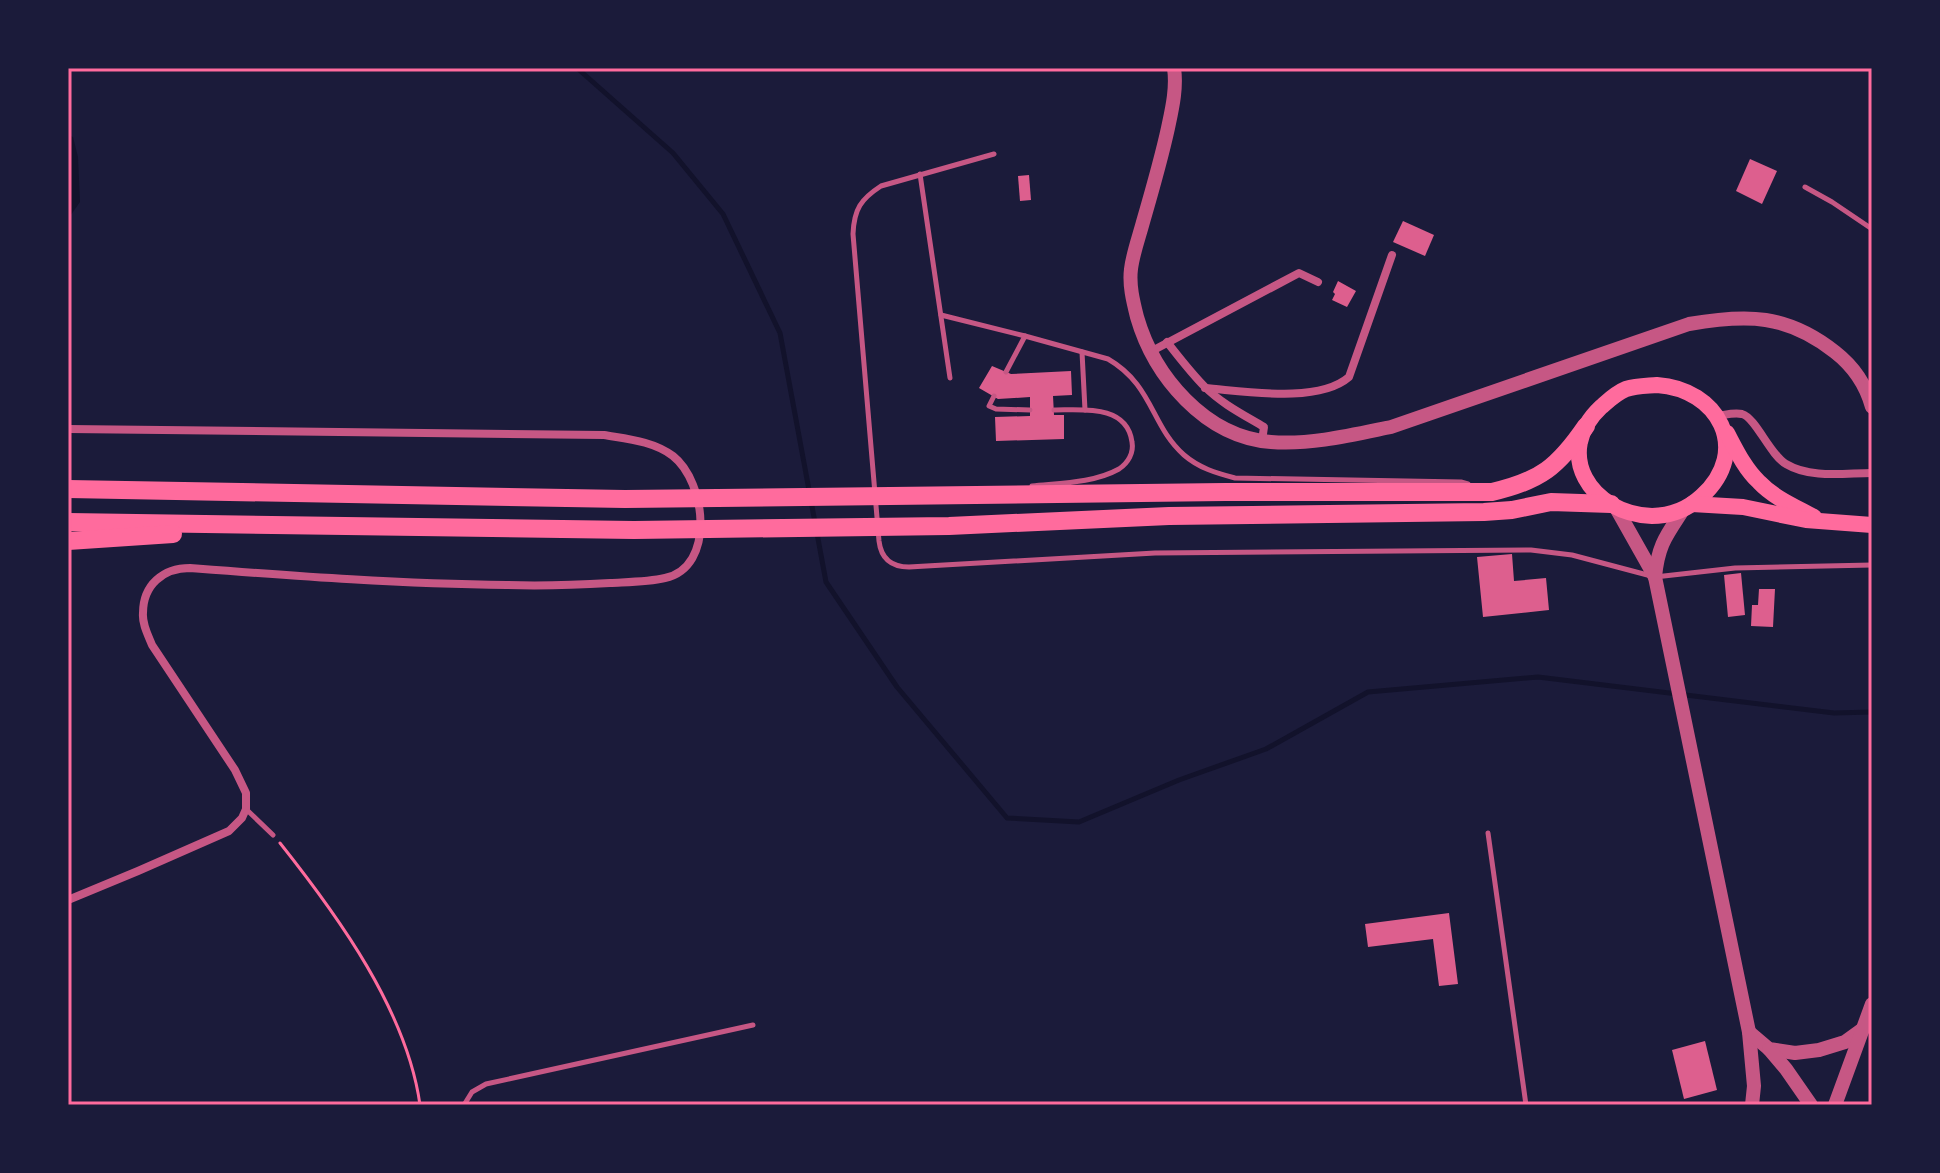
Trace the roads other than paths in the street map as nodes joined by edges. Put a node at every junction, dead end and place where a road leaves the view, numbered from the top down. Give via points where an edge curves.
1 (1174, 68) edge
2 (994, 154) dead end
3 (920, 174) junction
4 (1805, 187) dead end
5 (1872, 229) edge
6 (1392, 255) dead end
7 (1318, 282) dead end
8 (941, 315) junction
9 (1025, 336) junction
10 (1167, 342) junction
11 (1082, 352) junction
12 (1150, 352) junction
13 (1006, 372) dead end
14 (950, 378) dead end
15 (1205, 388) junction
16 (1870, 391) edge
17 (994, 396) dead end
18 (1872, 407) edge
19 (1030, 410) dead end
20 (1054, 410) dead end
21 (1085, 410) junction
22 (1719, 420) junction
23 (1586, 426) junction
24 (68, 429) edge
25 (1262, 441) junction
26 (1872, 473) edge
27 (1032, 486) dead end
28 (1017, 487) dead end
29 (70, 489) edge
30 (1492, 492) junction
31 (945, 494) junction
32 (1613, 505) junction
33 (1688, 507) junction
34 (68, 522) edge
35 (1831, 523) junction
36 (284, 525) junction
37 (1872, 525) edge
38 (68, 541) edge
39 (1872, 565) edge
40 (1655, 577) junction
41 (246, 809) junction
42 (1488, 833) dead end
43 (273, 835) road end
44 (68, 900) edge
45 (1872, 1004) edge
46 (753, 1025) dead end
47 (1863, 1029) junction
48 (1749, 1032) junction
49 (1769, 1049) junction
50 (1754, 1086) junction
51 (464, 1105) edge
52 (1526, 1105) edge
53 (1752, 1105) edge
54 (1765, 1105) edge
55 (1811, 1105) edge
56 (1835, 1105) edge

1 - 12 street via 1162,156 1131,267 1135,308
2 - 3 lane
3 - 8 lane
3 - 40 lane via 869,194 854,219 879,541 891,563 909,567 1155,553 1531,550
4 - 5 lane
6 - 15 street via 1349,377 1341,384 1308,393
7 - 10 street via 1299,273
8 - 9 lane
8 - 14 lane
9 - 11 lane
9 - 13 lane
10 - 12 street
10 - 15 street
11 - 21 lane
11 - 30 lane via 1108,359 1132,376 1183,454 1217,473 1253,480 1461,482
12 - 25 street via 1191,405 1225,429
15 - 25 street via 1264,427
16 - 18 street
16 - 25 street via 1840,356 1796,327 1724,318 1689,324 1391,427 1342,437
17 - 19 lane via 989,406 996,409
20 - 21 lane
21 - 27 lane via 1101,410 1127,427 1132,441 1129,458 1106,475
22 - 23 main road via 1683,390 1644,386 1613,396
22 - 26 street via 1737,414 1748,417 1789,466 1820,474
22 - 33 main road via 1726,442 1723,469
22 - 35 main road via 1759,483
23 - 30 highway via 1546,472
23 - 32 main road via 1581,469 1595,493
24 - 41 street via 604,435 659,448 675,458 693,486 700,543 682,572 666,578 560,586 347,581 190,568 161,575 148,592 145,626 152,645 235,770 246,793
28 - 31 lane
29 - 31 highway via 625,499
30 - 31 highway
32 - 33 main road via 1649,516
32 - 36 highway via 1551,502 1484,512 1169,516 949,526 634,530
32 - 40 street
33 - 35 main road via 1743,507
33 - 40 street via 1663,539
34 - 36 highway
35 - 37 main road
36 - 38 highway
39 - 40 lane via 1735,568
40 - 48 street
41 - 43 lane
41 - 44 street via 229,831
42 - 52 lane
45 - 47 street
46 - 51 lane via 486,1084
47 - 49 street via 1819,1050
47 - 56 street
48 - 49 street
48 - 50 street
49 - 55 street
50 - 53 street
50 - 54 street

